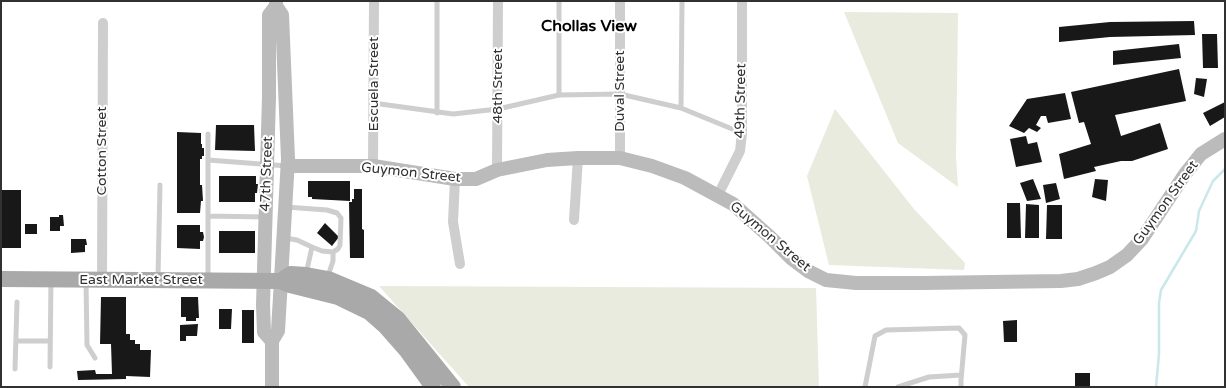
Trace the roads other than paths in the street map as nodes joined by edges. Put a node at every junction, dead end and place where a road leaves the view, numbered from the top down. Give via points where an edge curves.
1 (374, 1) edge
2 (437, 1) edge
3 (498, 1) edge
4 (559, 1) edge
5 (620, 1) edge
6 (682, 1) edge
7 (742, 1) edge
8 (276, 4) edge
9 (103, 23) dead end
10 (620, 94) junction
11 (559, 95) junction
12 (374, 103) junction
13 (681, 108) junction
14 (498, 109) junction
15 (437, 113) junction
16 (742, 133) junction
17 (208, 134) dead end
18 (1225, 139) edge
19 (578, 158) junction
20 (620, 158) junction
21 (208, 160) junction
22 (267, 164) junction
23 (287, 166) junction
24 (373, 166) junction
25 (497, 170) junction
26 (455, 179) junction
27 (160, 185) dead end
28 (718, 196) junction
29 (286, 208) junction
30 (208, 216) junction
31 (266, 217) junction
32 (574, 220) dead end
33 (284, 238) junction
34 (312, 247) junction
35 (333, 252) junction
36 (460, 264) dead end
37 (306, 275) junction
38 (1, 279) edge
39 (51, 279) junction
40 (328, 279) junction
41 (86, 280) junction
42 (102, 280) junction
43 (158, 280) junction
44 (208, 280) junction
45 (264, 281) junction
46 (280, 281) junction
47 (17, 302) dead end
48 (16, 341) junction
49 (50, 341) junction
50 (272, 341) junction
51 (95, 358) dead end
52 (50, 367) dead end
53 (15, 369) dead end
54 (961, 375) junction
55 (272, 387) edge
56 (433, 387) edge
57 (453, 387) edge
58 (864, 387) edge
59 (898, 387) edge
60 (961, 387) edge

1 - 12 street, Escuela Street
2 - 15 lane
3 - 14 street, 48th Street
4 - 11 lane
5 - 10 street, Duval Street
6 - 13 lane
7 - 16 street, 49th Street
8 - 22 street, 47th Street via 269,15
8 - 23 street, 47th Street via 282,15
9 - 42 street, Cotton Street
10 - 11 lane
10 - 13 lane
10 - 20 street, Duval Street
11 - 14 lane
12 - 15 lane
12 - 24 street, Escuela Street
13 - 16 lane
14 - 15 lane via 453,114
14 - 25 street, 48th Street
16 - 28 street, 49th Street via 740,151
17 - 21 lane
18 - 28 street, Guymon Street via 1201,154 1142,239 1127,255 1110,267 1072,280 924,284 826,280 792,259 733,204
19 - 20 street, Guymon Street
19 - 25 street, Guymon Street via 547,160
19 - 32 street
20 - 28 street, Guymon Street via 685,178
21 - 22 lane
21 - 30 lane
22 - 23 lane
22 - 31 street, 47th Street
23 - 24 street, Guymon Street
23 - 29 street, 47th Street
24 - 26 street, Guymon Street
25 - 26 street, Guymon Street via 476,179
26 - 36 street via 453,222
27 - 43 lane
29 - 33 street, 47th Street
29 - 35 lane via 327,210 337,213 341,218 340,245
30 - 31 lane
30 - 44 lane
31 - 45 street, 47th Street
33 - 34 lane via 297,240
33 - 46 street, 47th Street
34 - 35 lane
34 - 37 lane
35 - 40 lane
37 - 40 main road, East Market Street
37 - 46 main road, East Market Street via 291,274
38 - 39 main road, East Market Street
39 - 41 main road, East Market Street
39 - 49 lane
40 - 57 main road, East Market Street via 371,297 398,319
41 - 42 main road, East Market Street
41 - 51 lane via 87,345
42 - 43 main road, East Market Street
43 - 44 main road, East Market Street
44 - 45 main road, East Market Street
45 - 46 main road, East Market Street
45 - 50 street, 47th Street via 264,332
46 - 50 street, 47th Street via 278,331
46 - 56 main road, East Market Street via 338,297 368,312 385,326 407,351
47 - 48 lane
48 - 49 lane
48 - 53 lane
49 - 52 lane
50 - 55 street, 47th Street
54 - 58 lane via 965,335 959,328 886,330 875,336
54 - 59 lane via 929,377
54 - 60 lane

